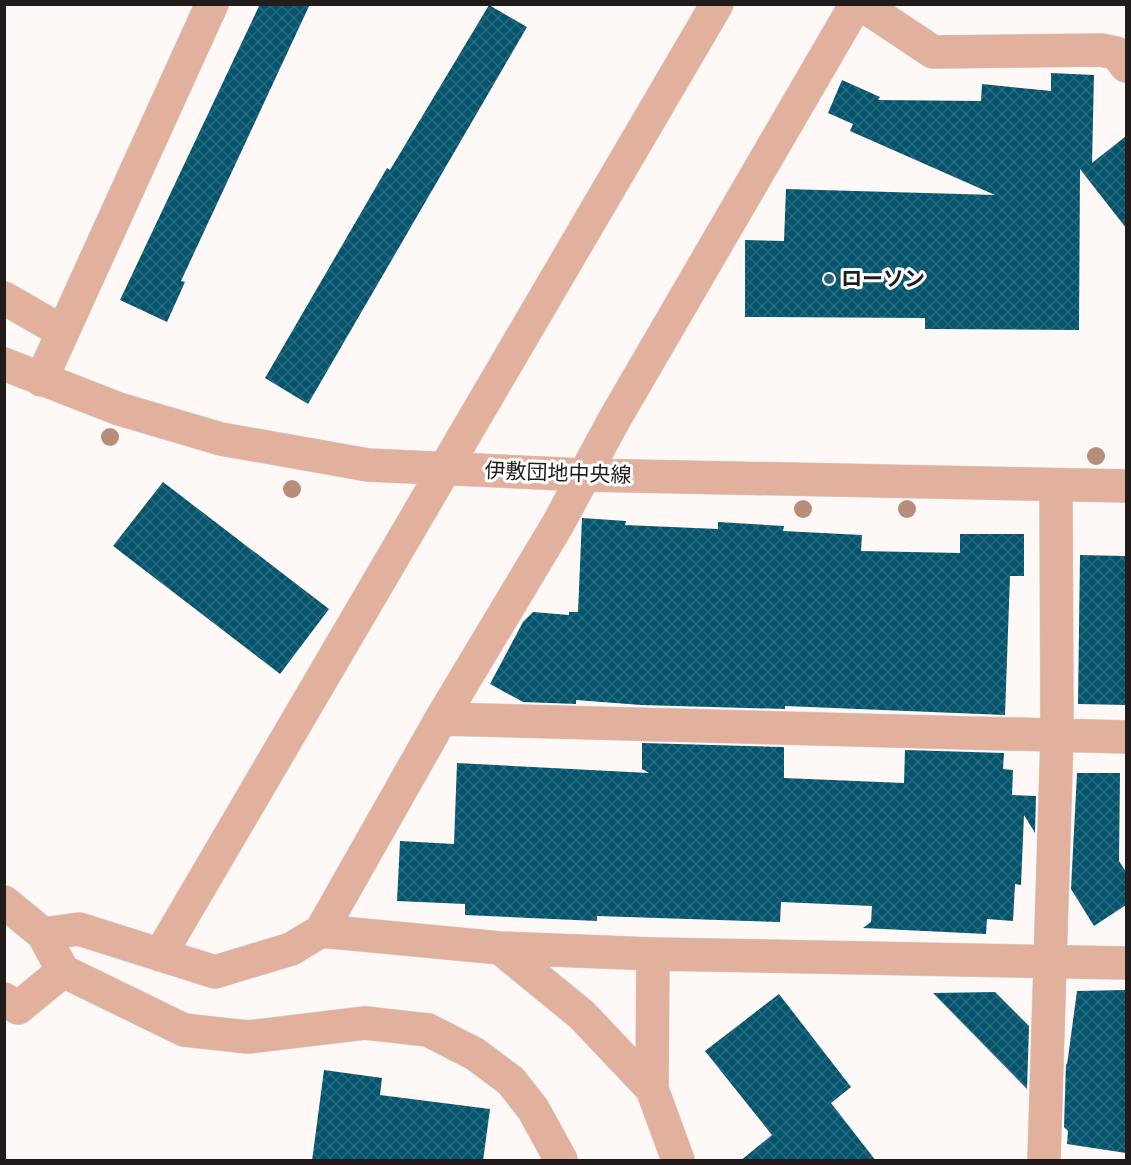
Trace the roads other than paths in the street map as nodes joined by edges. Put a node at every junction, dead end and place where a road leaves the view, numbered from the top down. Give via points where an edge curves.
1 (212, 4) edge
2 (717, 4) edge
3 (855, 4) edge
4 (861, 4) edge
5 (1126, 66) edge
6 (4, 298) edge
7 (63, 332) junction
8 (4, 364) edge
9 (41, 380) junction
10 (446, 468) junction
11 (585, 475) junction
12 (1056, 485) junction
13 (1126, 486) edge
14 (441, 718) junction
15 (1057, 736) junction
16 (1126, 737) edge
17 (4, 902) edge
18 (321, 931) junction
19 (43, 934) junction
20 (500, 948) junction
21 (653, 954) junction
22 (160, 955) junction
23 (1050, 961) junction
24 (1126, 963) edge
25 (63, 971) junction
26 (4, 999) edge
27 (652, 1089) junction
28 (561, 1161) edge
29 (678, 1161) edge
30 (1044, 1161) edge

1 - 7 street
2 - 10 street
3 - 11 street
4 - 5 street via 933,52 1101,50 1116,53
6 - 7 street
7 - 9 street
8 - 9 street, 伊敷団地中央線
9 - 10 street, 伊敷団地中央線 via 119,410 221,439 368,465
10 - 11 street, 伊敷団地中央線
10 - 22 street
11 - 12 street, 伊敷団地中央線
11 - 14 street
12 - 13 street, 伊敷団地中央線
12 - 15 street
14 - 15 street
14 - 18 street
15 - 16 street
15 - 23 street
17 - 19 street
18 - 20 street
18 - 22 street via 291,949 215,972
19 - 22 street via 79,929
19 - 25 street
20 - 21 street
20 - 27 street via 582,1015
21 - 23 street
21 - 27 street
23 - 24 street
23 - 30 street
25 - 26 street via 18,1008
25 - 28 street via 184,1030 248,1037 365,1023 428,1030 475,1054 511,1081
27 - 29 street

